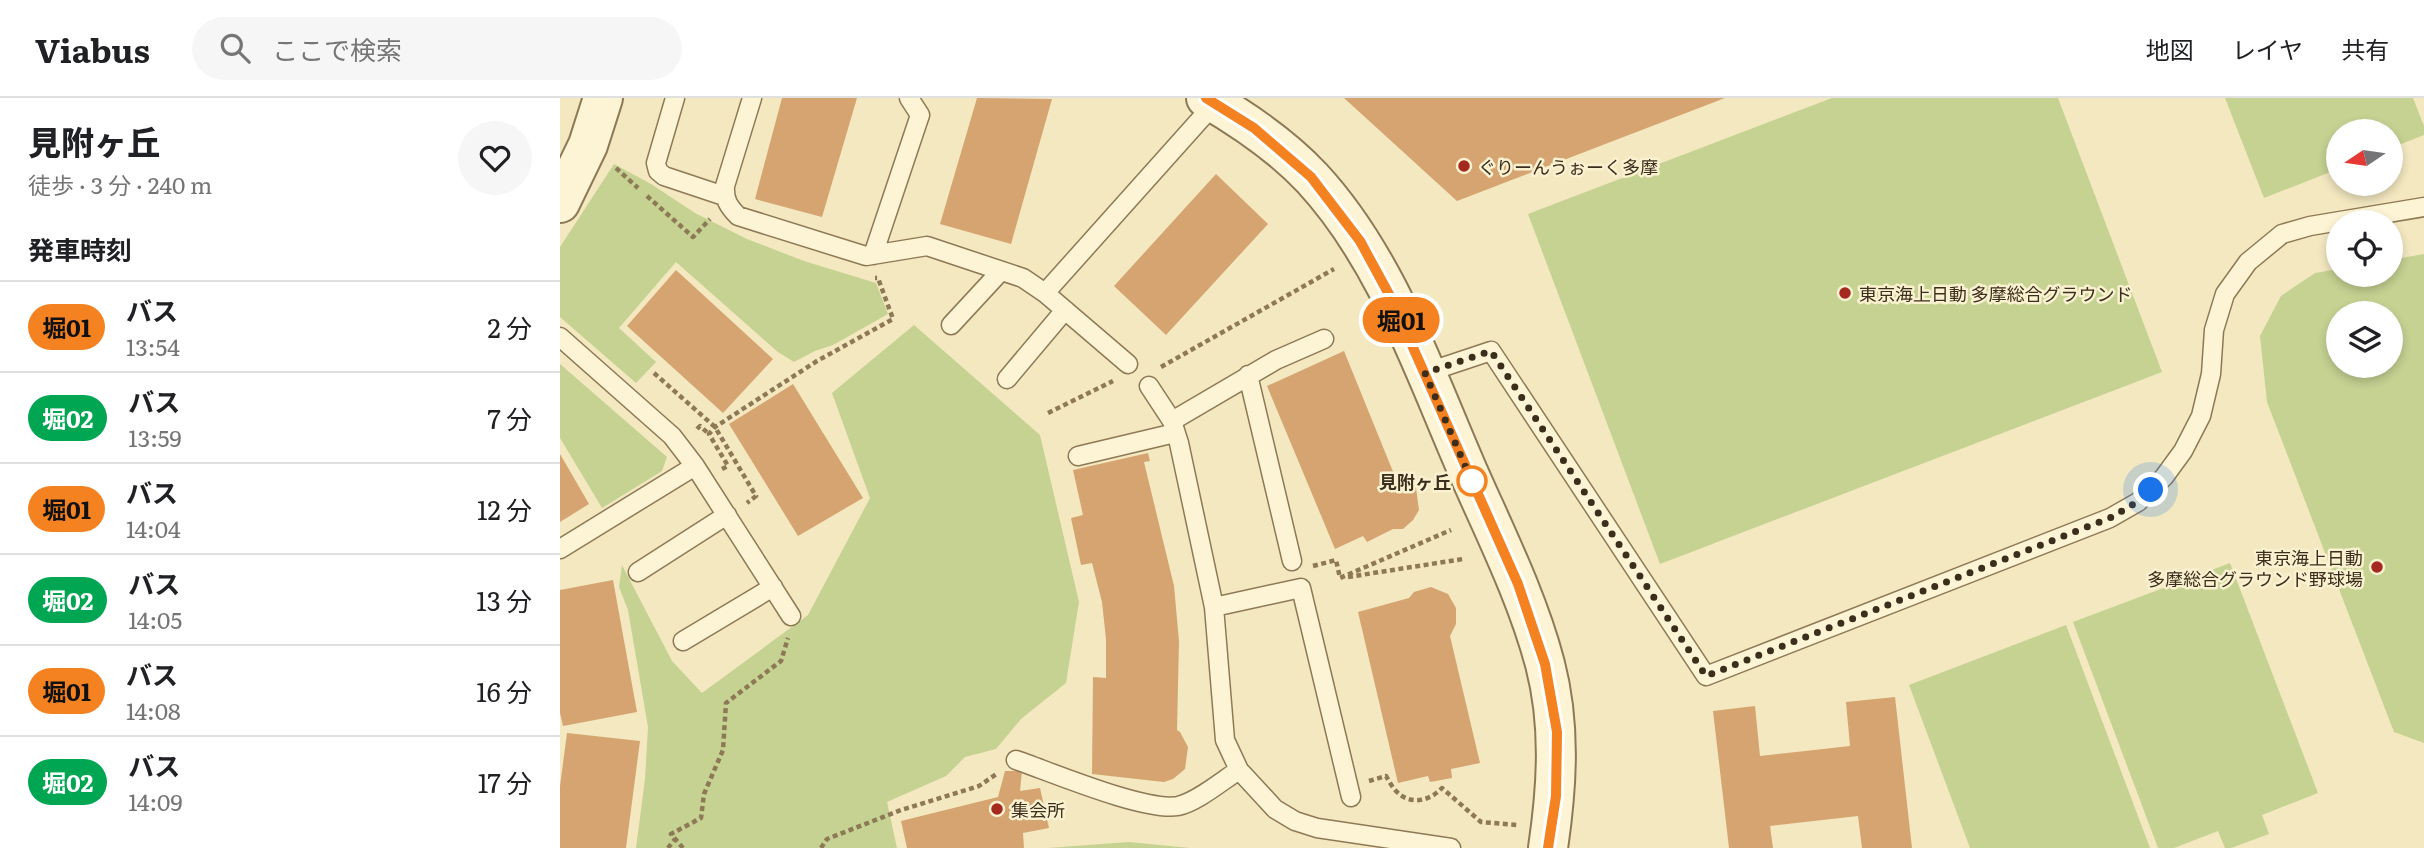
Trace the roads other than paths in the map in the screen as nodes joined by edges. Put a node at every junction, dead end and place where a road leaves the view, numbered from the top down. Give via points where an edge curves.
1 (603, 98) edge
2 (675, 98) edge
3 (752, 98) edge
4 (909, 98) edge
5 (1211, 101) edge
6 (923, 106) edge
7 (724, 195) junction
8 (560, 203) edge
9 (2424, 208) edge
10 (873, 255) junction
11 (1000, 272) junction
12 (1045, 293) junction
13 (1065, 310) junction
14 (951, 326) dead end
15 (560, 337) edge
16 (1324, 339) dead end
17 (1128, 363) dead end
18 (1425, 373) junction
19 (1248, 375) junction
20 (1152, 378) road end
21 (1007, 379) dead end
22 (1174, 427) junction
23 (1078, 456) dead end
24 (695, 466) junction
25 (727, 515) junction
26 (560, 549) edge
27 (1301, 564) road end
28 (638, 572) dead end
29 (774, 587) junction
30 (1214, 607) junction
31 (792, 616) road end
32 (683, 641) dead end
33 (1016, 760) road end
34 (1239, 770) junction
35 (1351, 797) dead end
36 (1451, 848) edge
37 (1548, 848) edge

1 - 8 street via 588,145
2 - 7 lane via 656,163 658,171
3 - 7 lane
4 - 6 lane
5 - 12 lane
5 - 18 street via 1254,128 1320,188 1360,241
6 - 10 lane
7 - 10 lane via 738,216
9 - 18 lane via 2282,234 2248,262 2225,294 2214,330 2211,374 2201,416 2177,460 2137,502 2110,518 1706,676 1491,351
10 - 11 lane via 928,246
11 - 12 lane via 1023,278
11 - 14 lane
12 - 13 lane
13 - 17 lane
13 - 21 lane
15 - 24 lane via 672,436
16 - 19 lane
18 - 37 street via 1518,584 1545,664 1557,732 1556,796
19 - 22 lane
19 - 27 lane
20 - 22 lane
22 - 23 lane
22 - 30 lane
24 - 25 lane
24 - 26 lane
25 - 28 lane
25 - 29 lane
29 - 31 lane
29 - 32 lane
30 - 34 lane via 1225,740
30 - 35 lane via 1301,588
33 - 34 lane via 1133,801 1177,806
34 - 36 lane via 1275,809 1294,821

